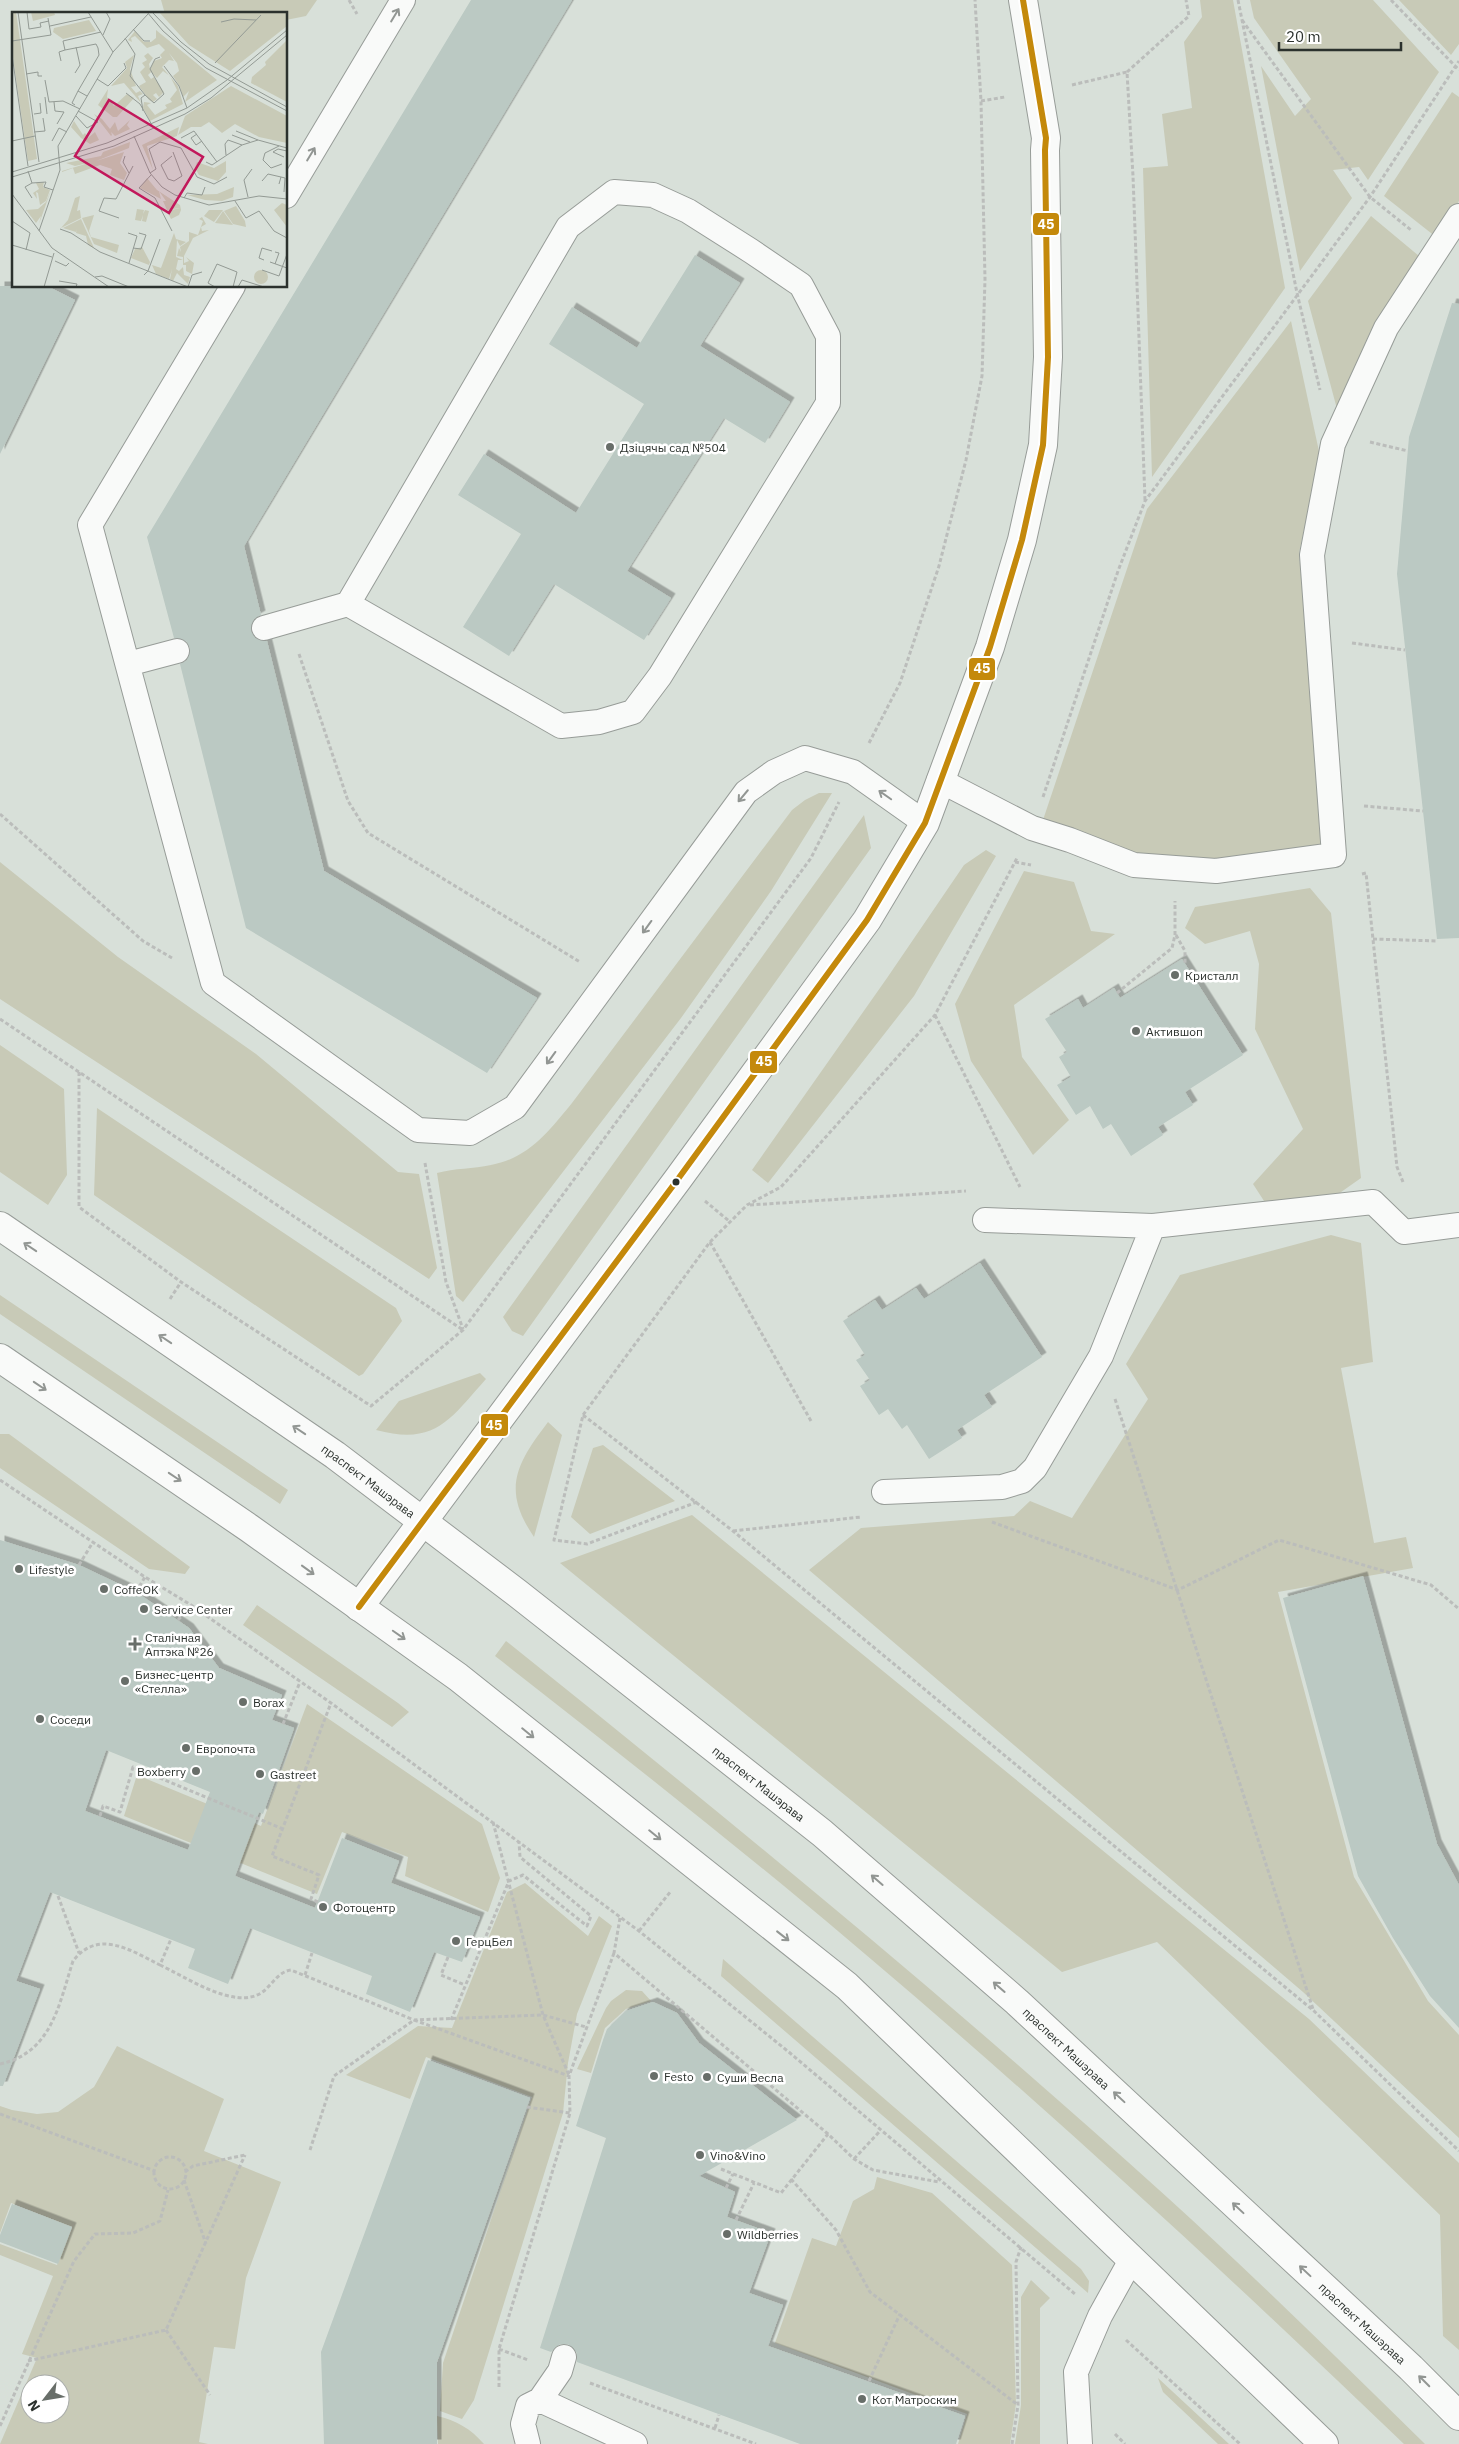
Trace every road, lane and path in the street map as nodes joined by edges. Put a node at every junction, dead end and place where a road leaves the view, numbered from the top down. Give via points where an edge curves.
1 (403, 0) edge
2 (1023, 0) edge
3 (1186, 0) edge
4 (1238, 0) edge
5 (1391, 0) edge
6 (1241, 18) junction
7 (1459, 61) edge
8 (1454, 67) junction
9 (1459, 70) edge
10 (1126, 72) junction
11 (1040, 92) junction
12 (288, 193) edge
13 (1370, 197) junction
14 (1459, 216) edge
15 (1437, 250) junction
16 (231, 288) edge
17 (1297, 294) junction
18 (1373, 434) dead end
19 (1370, 442) junction
20 (1333, 444) junction
21 (1408, 451) dead end
22 (1368, 452) dead end
23 (1145, 501) junction
24 (348, 604) junction
25 (288, 622) junction
26 (264, 628) dead end
27 (1405, 650) dead end
28 (177, 651) dead end
29 (1350, 652) dead end
30 (128, 664) junction
31 (939, 780) junction
32 (1423, 811) dead end
33 (0, 814) edge
34 (1362, 815) dead end
35 (925, 823) junction
36 (1032, 828) junction
37 (1015, 862) junction
38 (1366, 863) dead end
39 (1034, 866) dead end
40 (1366, 873) junction
41 (1359, 874) dead end
42 (1174, 898) dead end
43 (1175, 935) junction
44 (1373, 939) junction
45 (1437, 941) dead end
46 (1185, 964) dead end
47 (608, 979) junction
48 (213, 983) junction
49 (1117, 993) dead end
50 (934, 1015) junction
51 (0, 1019) edge
52 (427, 1174) dead end
53 (1020, 1187) junction
54 (1010, 1188) dead end
55 (1409, 1188) dead end
56 (971, 1190) dead end
57 (747, 1205) junction
58 (986, 1220) joint
59 (1459, 1225) edge
60 (0, 1226) edge
61 (1153, 1226) junction
62 (710, 1242) junction
63 (1101, 1356) junction
64 (0, 1358) edge
65 (583, 1415) junction
66 (811, 1421) dead end
67 (0, 1480) edge
68 (884, 1492) dead end
69 (697, 1502) junction
70 (868, 1517) dead end
71 (422, 1521) junction
72 (988, 1521) dead end
73 (733, 1531) junction
74 (92, 1542) junction
75 (79, 1565) dead end
76 (145, 1577) junction
77 (1178, 1590) junction
78 (136, 1592) dead end
79 (191, 1605) junction
80 (359, 1607) junction
81 (1459, 1610) edge
82 (178, 1620) dead end
83 (300, 1682) junction
84 (331, 1703) junction
85 (283, 1724) dead end
86 (100, 1816) dead end
87 (493, 1822) junction
88 (283, 1829) junction
89 (519, 1842) junction
90 (692, 1864) junction
91 (509, 1881) junction
92 (58, 1896) dead end
93 (318, 1902) dead end
94 (620, 1917) junction
95 (639, 1931) junction
96 (171, 1939) dead end
97 (79, 1953) junction
98 (312, 1953) dead end
99 (614, 1953) junction
100 (448, 1957) dead end
101 (160, 1965) junction
102 (305, 1975) junction
103 (465, 1985) junction
104 (1314, 2011) junction
105 (543, 2015) junction
106 (414, 2020) junction
107 (450, 2020) junction
108 (586, 2027) junction
109 (0, 2064) edge
110 (569, 2076) junction
111 (527, 2107) dead end
112 (570, 2113) junction
113 (0, 2114) edge
114 (880, 2131) junction
115 (828, 2134) junction
116 (310, 2150) dead end
117 (1459, 2151) edge
118 (854, 2159) junction
119 (721, 2169) dead end
120 (154, 2171) junction
121 (186, 2172) junction
122 (733, 2174) junction
123 (184, 2179) junction
124 (791, 2179) junction
125 (754, 2183) junction
126 (942, 2183) junction
127 (726, 2188) dead end
128 (168, 2190) junction
129 (736, 2220) dead end
130 (206, 2244) junction
131 (1021, 2247) junction
132 (1131, 2260) junction
133 (900, 2314) junction
134 (1100, 2316) junction
135 (166, 2330) junction
136 (1121, 2348) dead end
137 (499, 2349) junction
138 (28, 2361) junction
139 (562, 2364) junction
140 (869, 2381) dead end
141 (210, 2395) dead end
142 (499, 2397) dead end
143 (540, 2400) junction
144 (1018, 2405) junction
145 (719, 2415) dead end
146 (1459, 2416) edge
147 (0, 2426) edge
148 (715, 2428) junction
149 (1112, 2432) dead end
150 (525, 2434) edge
151 (635, 2444) edge
152 (756, 2444) edge
153 (1012, 2444) edge
154 (1080, 2444) edge
155 (1125, 2444) edge
156 (1240, 2444) edge
157 (1324, 2444) edge

12 -> 1 lane
2 - 11 main road
3 - 10 path via 1189,16
4 - 6 path
5 - 8 path
6 - 13 path
6 - 17 path
7 - 8 path
8 - 9 path
8 - 13 path
10 - 11 path
10 - 23 path
11 - 31 main road via 1046,138 1048,272 1043,445 1022,540 990,647
13 - 15 path
13 - 17 path
14 - 15 lane
15 - 20 lane via 1386,328
16 - 30 lane via 90,525
17 - 20 path
17 - 23 path
18 - 19 path
19 - 21 path
19 - 22 path
20 - 36 lane via 1312,554 1334,855 1216,871 1134,865
23 - 36 path via 1118,571
24 - 24 lane via 561,726 599,722 633,712 660,676 828,402 828,336 801,285 688,212 653,195 614,192 568,227
24 - 25 lane
25 - 26 lane
25 - 47 path via 348,801 368,833
27 - 29 path via 1349,643
28 - 30 lane
30 - 48 lane
31 - 35 main road
31 - 36 lane
32 - 34 path via 1362,806
33 - 48 path via 143,940
35 -> 47 lane via 853,772 805,758 774,772 746,792
35 - 71 main road via 851,943
36 - 37 path
37 - 39 path
37 - 50 path
38 - 40 path
40 - 41 path
40 - 44 path
42 - 43 path
43 - 46 path via 1185,951
43 - 49 path via 1172,948
44 - 45 path
44 - 55 path via 1397,1167
47 -> 48 lane via 515,1107 470,1133 418,1130
50 - 53 path
50 - 57 path via 781,1187
51 - 52 path via 463,1330 446,1282
53 - 54 path
53 - 58 path
56 - 57 path
57 - 62 path
58 - 61 lane
59 - 61 lane via 1404,1232 1373,1202
71 -> 60 main road, праспект Машэрава via 335,1455
61 - 63 lane
62 - 65 path
62 - 66 path
63 - 68 lane via 1035,1468 1022,1481 1002,1487
63 - 77 path
64 -> 80 main road
65 - 69 path
65 - 69 path via 554,1540 587,1544
67 - 74 path
69 - 73 path
70 - 73 path
71 - 80 main road
146 -> 71 main road, праспект Машэрава via 1016,2002 822,1833
72 - 77 path
73 - 104 path
74 - 75 path
74 - 76 path
76 - 78 path
76 - 79 path
77 - 81 path via 1279,1540 1430,1585
77 - 104 path
79 - 82 path
79 - 83 path
80 -> 90 main road via 458,1677
83 - 84 path
83 - 85 path
84 - 87 path
84 - 88 path
86 - 88 path via 103,1806 120,1812 133,1767
87 - 89 path
87 - 91 path
88 - 93 path via 272,1856 319,1875 311,1899
89 - 91 path via 520,1857 591,1916 588,1926 524,1875
89 - 94 path
90 - 95 path
90 -> 132 main road via 847,1986
91 - 103 path
91 - 105 path
92 - 97 path
94 - 95 path
94 - 99 path
95 - 114 path via 790,2053
96 - 101 path
97 - 101 path via 103,1944 121,1946
97 - 109 path via 50,2029 38,2045
98 - 102 path
99 - 108 path
99 - 115 path
100 - 103 path via 441,1975
101 - 102 path via 223,1995 240,1998 258,1995 285,1971
102 - 106 path
103 - 107 path
104 - 117 path
105 - 107 path
105 - 108 path
105 - 110 path
106 - 107 path
106 - 110 path
106 - 116 path via 334,2076
108 - 110 path
110 - 112 path
111 - 112 path
112 - 137 path
113 - 120 path
114 - 118 path
114 - 126 path
115 - 118 path
115 - 124 path
118 - 126 path via 873,2170
119 - 122 path
120 - 121 path via 160,2160 172,2157
120 - 128 path via 157,2182
121 - 123 path
121 - 130 path via 193,2166 245,2155
122 - 125 path
122 - 127 path
123 - 128 path via 176,2188
123 - 130 path
124 - 125 path via 781,2193
124 - 133 path via 836,2230 870,2292
125 - 129 path
126 - 131 path
128 - 138 path via 160,2221 133,2232 95,2234 74,2261
130 - 135 path
131 - 134 path
131 - 144 path via 1016,2262
132 - 134 lane
132 - 157 main road
133 - 140 path
133 - 144 path
134 - 154 lane via 1076,2372
135 - 138 path
135 - 141 path
136 - 156 path via 1123,2338
137 - 139 path
137 - 142 path
138 - 147 path
139 - 143 lane
139 - 148 path
143 - 150 lane via 528,2406
143 - 151 lane
144 - 153 path
145 - 148 path
148 - 152 path
149 - 155 path

